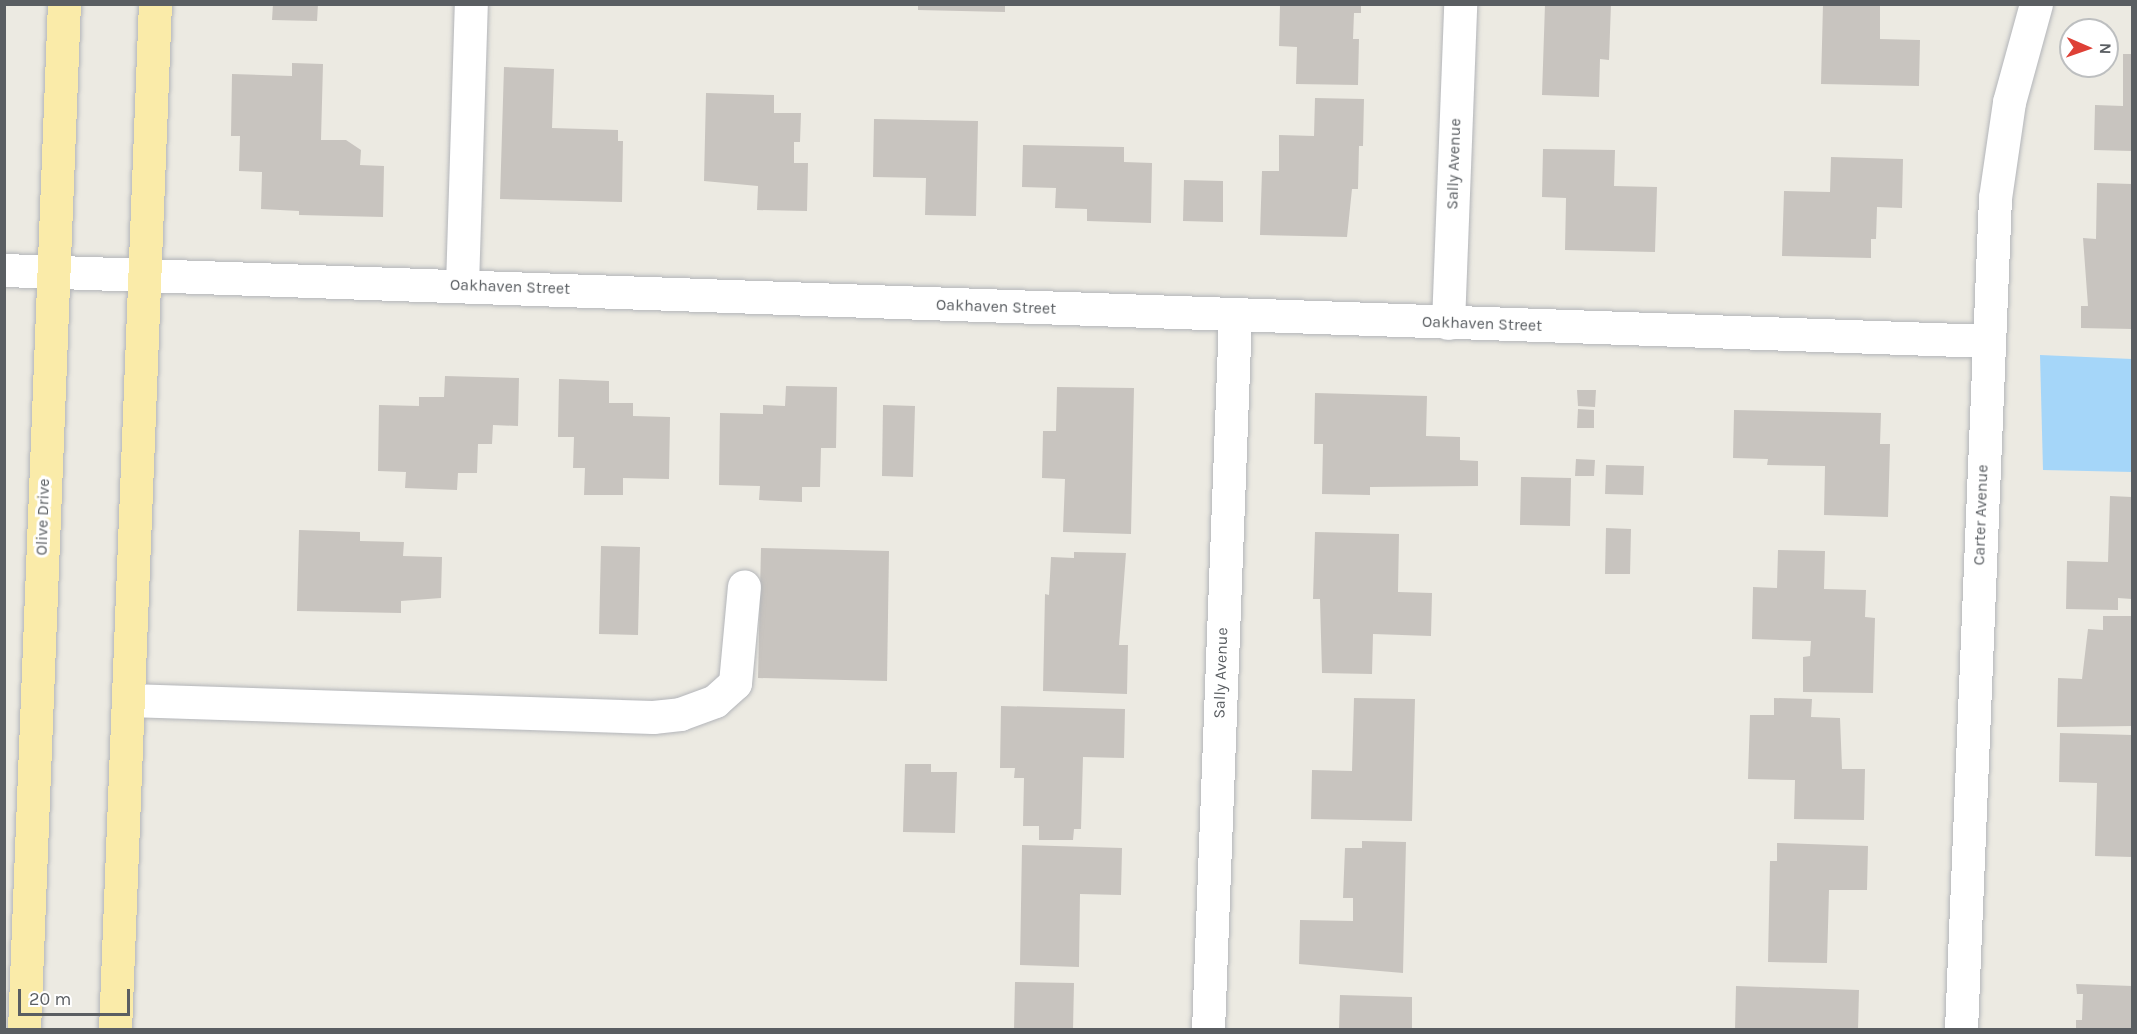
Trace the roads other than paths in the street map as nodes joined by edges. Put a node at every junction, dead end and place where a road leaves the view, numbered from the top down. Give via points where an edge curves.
1 (64, 4) edge
2 (155, 4) edge
3 (471, 4) edge
4 (1460, 4) edge
5 (2036, 4) edge
6 (53, 269) junction
7 (4, 270) edge
8 (144, 273) junction
9 (462, 285) junction
10 (1235, 316) junction
11 (1448, 323) junction
12 (1987, 341) junction
13 (744, 586) dead end
14 (128, 700) junction
15 (24, 1029) edge
16 (115, 1029) edge
17 (1208, 1029) edge
18 (1961, 1029) edge

1 - 6 main road, Olive Drive
2 - 8 main road
3 - 9 street
4 - 11 street, Sally Avenue
5 - 12 street, Carter Avenue via 2009,102 1995,198
6 - 7 street, Oakhaven Street
6 - 8 street, Oakhaven Street
6 - 15 main road, Olive Drive
8 - 9 street, Oakhaven Street
8 - 14 main road
9 - 10 street, Oakhaven Street
10 - 11 street, Oakhaven Street
10 - 17 street, Sally Avenue
11 - 12 street, Oakhaven Street
12 - 18 street, Carter Avenue
13 - 14 street via 735,683 715,701 680,714 653,717
14 - 16 main road

